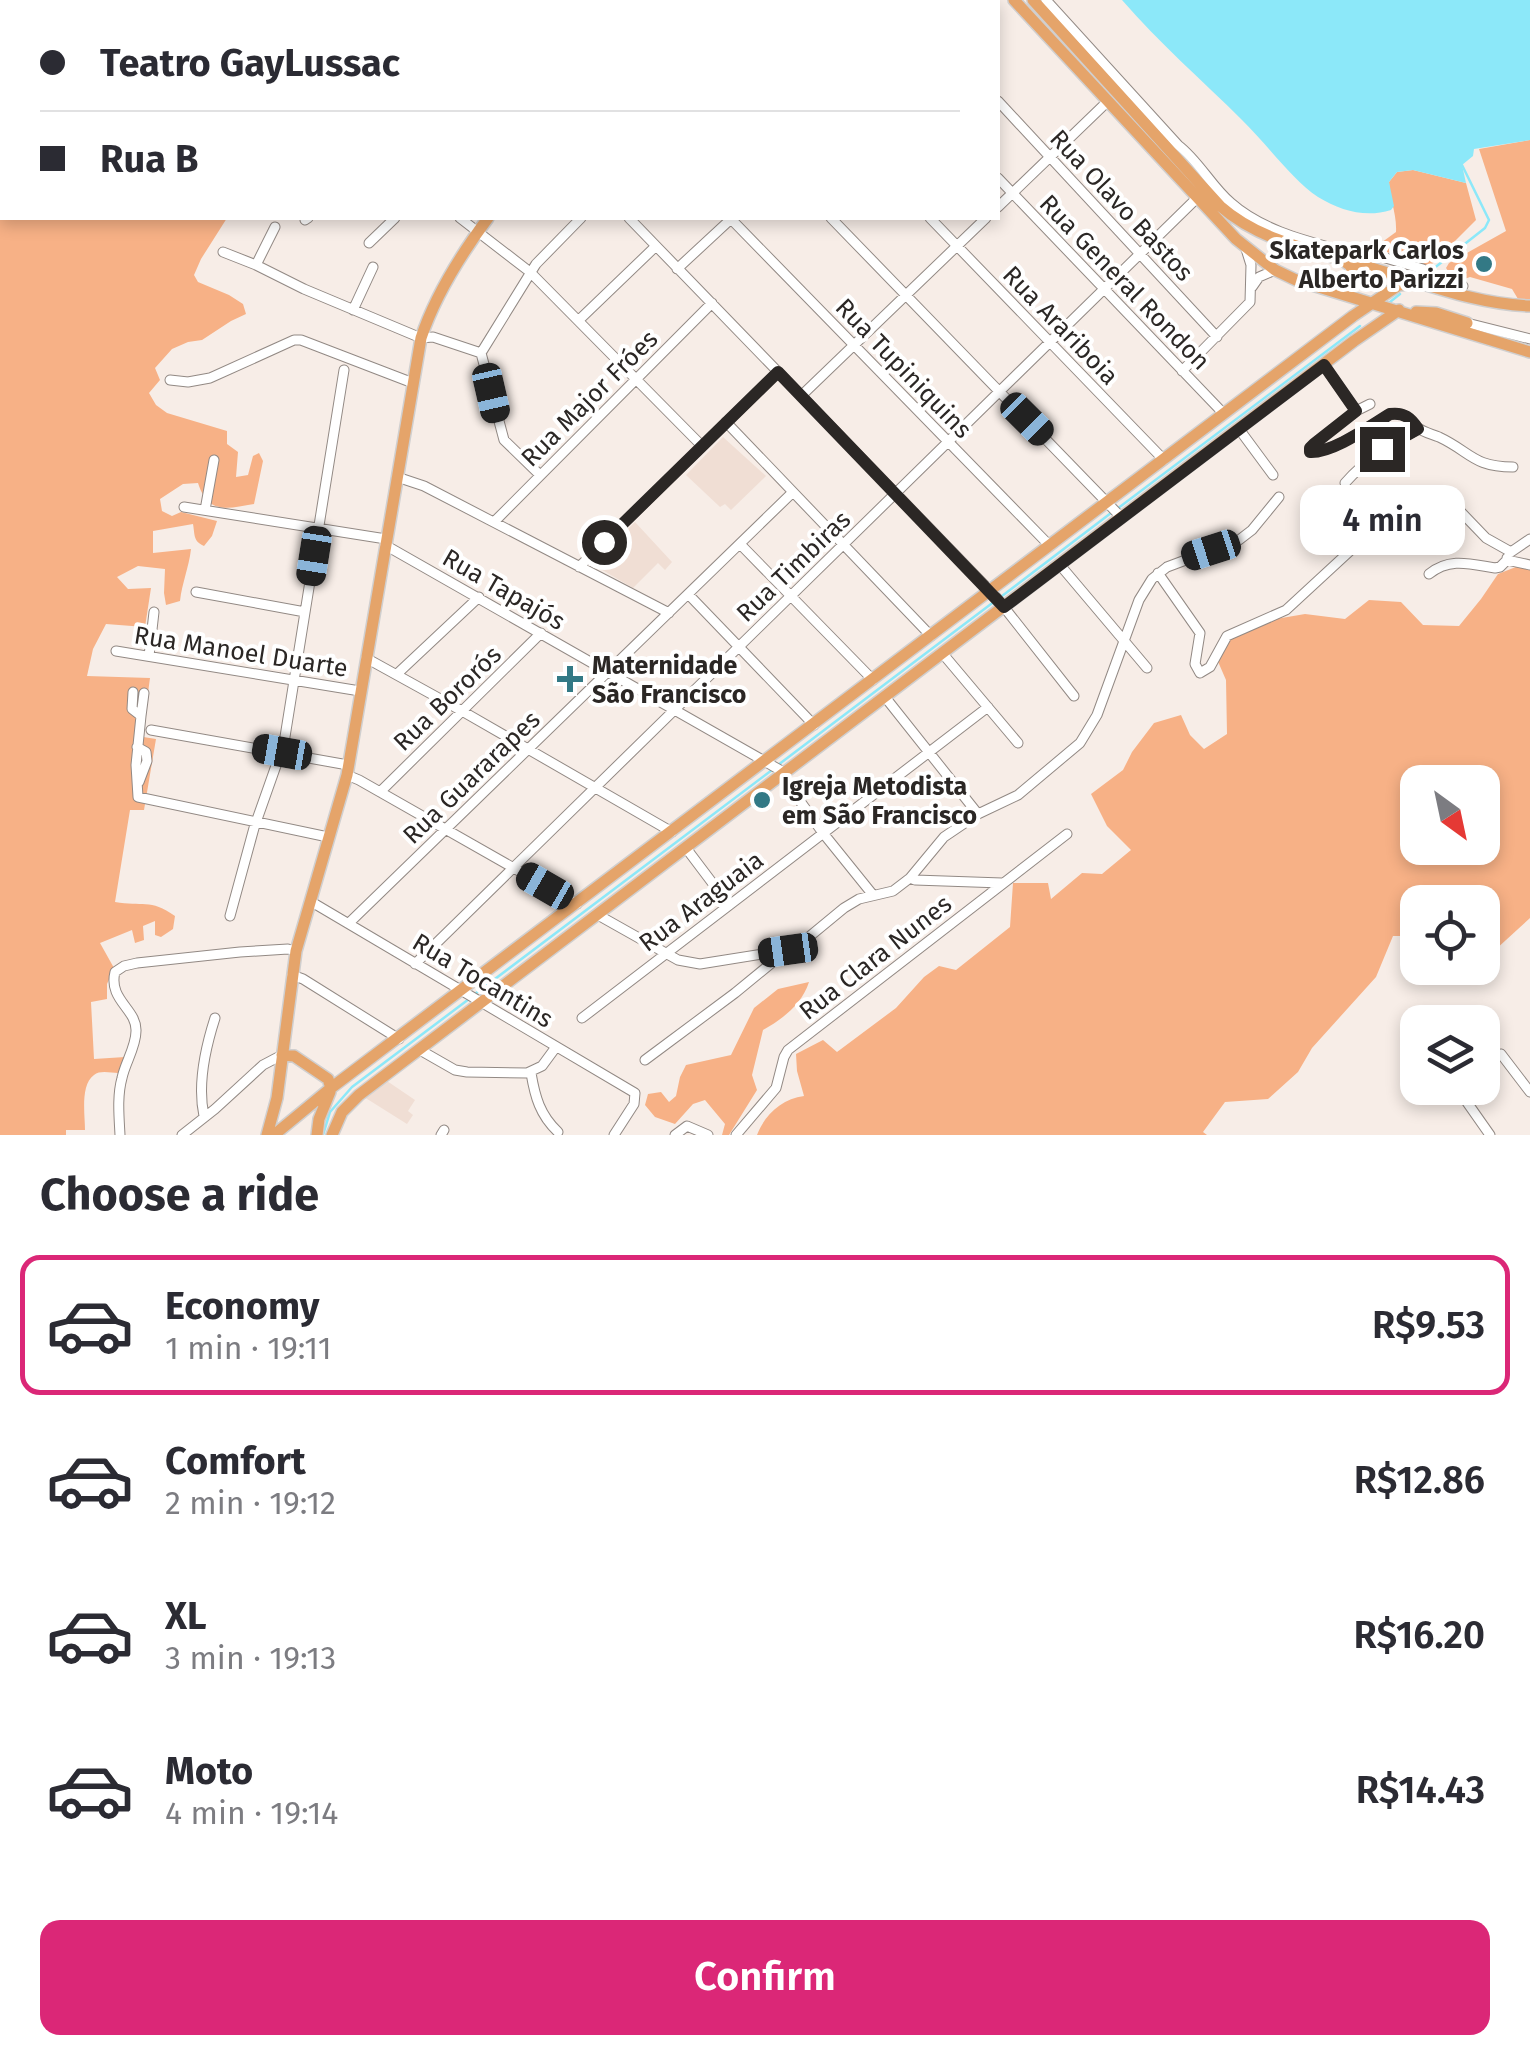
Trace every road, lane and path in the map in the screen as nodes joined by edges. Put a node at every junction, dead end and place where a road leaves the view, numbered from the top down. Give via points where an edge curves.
1 (1014, 0) edge
2 (1032, 0) edge
3 (1046, 0) edge
4 (1106, 102) junction
5 (1000, 103) edge
6 (1050, 156) junction
7 (1000, 180) edge
8 (1012, 193) junction
9 (1198, 197) junction
10 (1000, 205) edge
11 (392, 220) edge
12 (462, 220) edge
13 (486, 220) edge
14 (578, 220) edge
15 (631, 220) edge
16 (729, 220) edge
17 (733, 220) edge
18 (833, 220) edge
19 (932, 220) edge
20 (984, 220) edge
21 (275, 227) dead end
22 (477, 232) junction
23 (369, 243) dead end
24 (656, 246) junction
25 (957, 246) junction
26 (1246, 249) junction
27 (223, 252) dead end
28 (1139, 255) junction
29 (1341, 259) junction
30 (256, 265) junction
31 (372, 267) dead end
32 (678, 268) junction
33 (1275, 270) junction
34 (530, 272) junction
35 (1420, 283) junction
36 (1462, 286) dead end
37 (1104, 289) junction
38 (1252, 290) junction
39 (1334, 290) junction
40 (1446, 290) junction
41 (906, 294) junction
42 (1372, 302) junction
43 (1486, 302) junction
44 (712, 303) junction
45 (1530, 306) edge
46 (353, 310) junction
47 (1405, 312) junction
48 (579, 320) junction
49 (1349, 320) junction
50 (1464, 322) junction
51 (1374, 326) junction
52 (1218, 336) junction
53 (1476, 337) junction
54 (421, 338) junction
55 (1530, 339) edge
56 (1050, 342) junction
57 (854, 345) junction
58 (1530, 352) edge
59 (481, 353) junction
60 (1324, 365) junction
61 (344, 370) dead end
62 (1182, 371) junction
63 (778, 372) junction
64 (636, 379) junction
65 (170, 380) dead end
66 (413, 383) junction
67 (1000, 392) junction
68 (800, 396) junction
69 (1370, 404) dead end
70 (1356, 411) junction
71 (1224, 414) junction
72 (726, 422) junction
73 (1239, 429) junction
74 (1418, 429) junction
75 (948, 441) junction
76 (702, 446) junction
77 (214, 460) dead end
78 (1164, 460) junction
79 (1513, 467) dead end
80 (540, 475) junction
81 (1273, 475) dead end
82 (397, 477) junction
83 (1345, 483) dead end
84 (794, 492) junction
85 (895, 494) junction
86 (1276, 500) dead end
87 (184, 507) dead end
88 (205, 510) junction
89 (1115, 510) junction
90 (494, 522) junction
91 (319, 528) junction
92 (1530, 538) edge
93 (386, 542) junction
94 (740, 544) junction
95 (843, 544) junction
96 (1050, 546) junction
97 (1509, 556) junction
98 (1060, 565) junction
99 (1530, 565) edge
100 (579, 566) junction
101 (1158, 573) junction
102 (1429, 574) dead end
103 (196, 592) dead end
104 (688, 594) junction
105 (791, 596) junction
106 (479, 597) junction
107 (998, 600) junction
108 (154, 612) dead end
109 (306, 612) junction
110 (669, 613) junction
111 (541, 633) junction
112 (931, 636) junction
113 (1124, 641) junction
114 (739, 646) junction
115 (116, 650) dead end
116 (943, 654) junction
117 (149, 656) junction
118 (366, 658) junction
119 (1147, 668) dead end
120 (608, 672) junction
121 (397, 674) junction
122 (294, 680) junction
123 (873, 680) junction
124 (360, 691) junction
125 (138, 693) dead end
126 (1074, 696) dead end
127 (885, 697) junction
128 (988, 707) junction
129 (462, 710) junction
130 (675, 710) junction
131 (814, 724) junction
132 (151, 730) dead end
133 (1018, 742) dead end
134 (528, 749) junction
135 (282, 752) junction
136 (929, 752) junction
137 (775, 768) junction
138 (348, 770) junction
139 (595, 787) junction
140 (380, 792) junction
141 (978, 814) junction
142 (257, 821) junction
143 (446, 829) junction
144 (672, 832) junction
145 (823, 833) junction
146 (1068, 834) dead end
147 (328, 837) junction
148 (686, 848) junction
149 (513, 868) junction
150 (910, 878) junction
151 (1002, 883) junction
152 (873, 894) junction
153 (310, 901) junction
154 (577, 904) junction
155 (730, 905) junction
156 (598, 915) junction
157 (230, 916) dead end
158 (349, 923) junction
159 (788, 950) junction
160 (296, 951) junction
161 (666, 953) junction
162 (415, 964) junction
163 (292, 975) junction
164 (471, 998) junction
165 (215, 1018) dead end
166 (582, 1018) dead end
167 (399, 1038) junction
168 (556, 1047) junction
169 (420, 1050) junction
170 (1501, 1054) dead end
171 (282, 1055) junction
172 (645, 1060) dead end
173 (531, 1073) junction
174 (1530, 1092) edge
175 (329, 1094) junction
176 (1469, 1105) edge
177 (301, 1111) junction
178 (204, 1116) junction
179 (319, 1119) junction
180 (558, 1132) dead end
181 (700, 1134) edge
182 (120, 1135) edge
183 (182, 1135) edge
184 (272, 1135) edge
185 (317, 1135) edge
186 (332, 1135) edge
187 (614, 1135) edge
188 (675, 1135) edge
189 (736, 1135) edge
190 (1490, 1135) edge

1 - 4 main road
2 - 29 main road via 1231,215 1274,238
3 - 36 street via 1237,208 1276,230
4 - 6 street
4 - 9 main road
5 - 6 street, Rua Olavo Bastos
6 - 8 street
6 - 28 street, Rua Olavo Bastos
7 - 8 street, Rua General Rondon
8 - 10 street
8 - 37 street, Rua General Rondon
9 - 26 main road
9 - 28 street, Rua Timbiras
11 - 23 street
12 - 22 street
13 - 22 main road
14 - 34 street
15 - 24 street
16 - 32 street
17 - 57 street, Rua Tupiniquins
18 - 41 street
19 - 25 street, Rua Arariboia
20 - 25 street
21 - 30 street
22 - 34 street
22 - 54 main road
24 - 32 street
24 - 48 street
25 - 41 street
25 - 56 street, Rua Arariboia
26 - 33 main road
26 - 38 street
27 - 30 street
28 - 37 street, Rua Timbiras
28 - 52 street, Rua Olavo Bastos
29 - 35 main road
29 - 39 main road via 1354,278
30 - 46 street
31 - 46 street
32 - 44 street
33 - 38 street via 1259,277
33 - 39 main road
34 - 48 street
34 - 59 street
35 - 40 main road
35 - 42 main road via 1399,285
37 - 56 street, Rua Timbiras
37 - 62 street, Rua General Rondon
38 - 52 street via 1246,308
39 - 42 main road
39 - 49 main road
40 - 43 main road
40 - 50 main road
41 - 57 street
41 - 67 street
42 - 47 main road
42 - 49 main road
43 - 45 main road
43 - 50 main road via 1466,306
44 - 63 street
44 - 64 street, Rua Major Fróes
46 - 54 street
47 - 50 main road
47 - 51 main road
47 - 53 main road
48 - 64 street
49 - 51 main road via 1365,313 1378,318
49 - 71 main road
50 - 53 main road
50 - 55 street
51 - 60 main road
52 - 62 street
53 - 58 main road
54 - 59 street
54 - 66 main road
56 - 67 street, Rua Timbiras
56 - 78 street, Rua Arariboia
57 - 68 street
57 - 75 street, Rua Tupiniquins
59 - 80 street via 504,440
60 - 70 street
60 - 73 main road
61 - 91 street
62 - 71 street, Rua General Rondon
63 - 68 street
63 - 72 street
64 - 76 street
64 - 80 street, Rua Major Fróes
65 - 66 street via 210,378 302,340
66 - 82 main road
67 - 75 street, Rua Timbiras
67 - 89 street
68 - 85 street
69 - 70 street
70 - 74 street via 1309,450 1327,450 1390,414 1406,415
71 - 78 main road
72 - 76 street
72 - 84 street
73 - 81 street
73 - 89 main road
74 - 79 street via 1478,462
74 - 83 street via 1382,449
75 - 85 street, Rua Timbiras
75 - 96 street, Rua Tupiniquins
76 - 100 street
77 - 88 street
78 - 89 main road
80 - 90 street, Rua Major Fróes
82 - 90 street
82 - 93 main road
84 - 94 street, Rua Guararapes
84 - 95 street
85 - 95 street, Rua Timbiras
85 - 107 street
86 - 101 street via 1239,540
87 - 88 street, Rua Tapajós
88 - 91 street, Rua Tapajós
89 - 96 main road
89 - 98 main road
90 - 100 street
91 - 93 street, Rua Tapajós
91 - 109 street
92 - 97 street
93 - 106 street, Rua Tapajós
93 - 118 main road
94 - 104 street, Rua Guararapes
94 - 105 street
95 - 105 street, Rua Timbiras
95 - 112 street
96 - 107 main road
97 - 99 street
97 - 101 street via 1461,512 1417,498 1376,526 1286,610 1227,636 1200,673 1197,627
97 - 102 street via 1497,568 1452,562
98 - 107 main road
98 - 113 street
100 - 110 street
101 - 113 street via 1144,589
103 - 109 street
104 - 110 street, Rua Guararapes
104 - 114 street
105 - 114 street, Rua Timbiras
105 - 123 street
106 - 111 street, Rua Tapajós
106 - 121 street
107 - 112 main road
107 - 116 main road
107 - 126 street
108 - 117 street
109 - 122 street
110 - 120 street, Rua Guararapes
111 - 120 street, Rua Tapajós
111 - 129 street, Rua Bororós
112 - 123 main road
113 - 119 street
113 - 141 street via 1080,744 1018,795
114 - 130 street, Rua Timbiras
114 - 131 street
115 - 117 street, Rua Manoel Duarte
116 - 127 main road
116 - 128 street
117 - 122 street, Rua Manoel Duarte
118 - 121 street
118 - 124 main road
120 - 130 street, Rua Tapajós
120 - 134 street, Rua Guararapes
121 - 129 street
122 - 124 street, Rua Manoel Duarte
122 - 135 street
123 - 131 main road
124 - 138 main road
125 - 142 street via 137,747 147,758 137,794
127 - 136 street
127 - 137 main road
128 - 133 street
128 - 136 street, Rua Araguaia
129 - 134 street
129 - 140 street, Rua Bororós
130 - 137 street, Rua Tapajós
130 - 139 street, Rua Timbiras
131 - 137 main road
132 - 135 street
134 - 139 street
134 - 143 street, Rua Guararapes
135 - 138 street
135 - 142 street
136 - 141 street
136 - 145 street, Rua Araguaia
137 - 144 main road
137 - 145 street, Rua Tapajós
137 - 148 main road
138 - 140 street
138 - 147 main road
139 - 144 street
139 - 149 street, Rua Timbiras
140 - 143 street
141 - 150 street via 944,837
142 - 147 street
142 - 157 street
143 - 149 street
143 - 158 street, Rua Guararapes
144 - 154 main road
145 - 152 street, Rua Tapajós
145 - 155 street, Rua Araguaia
146 - 151 street, Rua Clara Nunes
147 - 153 main road
148 - 155 street
148 - 156 main road
149 - 154 street
149 - 162 street, Rua Timbiras
150 - 151 street
150 - 152 street via 893,891
151 - 189 street, Rua Clara Nunes via 788,1050 776,1088
152 - 159 street
153 - 158 street, Rua Tocantins
153 - 160 main road
154 - 164 main road
155 - 161 street, Rua Araguaia
156 - 161 street
156 - 164 main road
158 - 162 street, Rua Tocantins
159 - 161 street via 700,964
159 - 172 street
160 - 163 main road
160 - 182 street via 137,963 115,972 118,998 136,1025 120,1084
161 - 166 street, Rua Araguaia
162 - 164 street, Rua Tocantins
163 - 167 street
163 - 171 main road
164 - 167 main road
164 - 168 street, Rua Tocantins
164 - 169 main road
165 - 178 street via 202,1076
167 - 175 main road
168 - 173 street
168 - 187 street, Rua Tocantins via 636,1093
169 - 173 street via 454,1070
169 - 186 main road via 350,1103
170 - 174 street
171 - 175 main road via 328,1079
171 - 178 street
171 - 184 main road
173 - 180 street via 540,1109
175 - 177 main road
175 - 179 main road
176 - 190 street
177 - 179 main road via 312,1110
177 - 184 main road
178 - 183 street
179 - 185 main road
181 - 188 street via 684,1126

